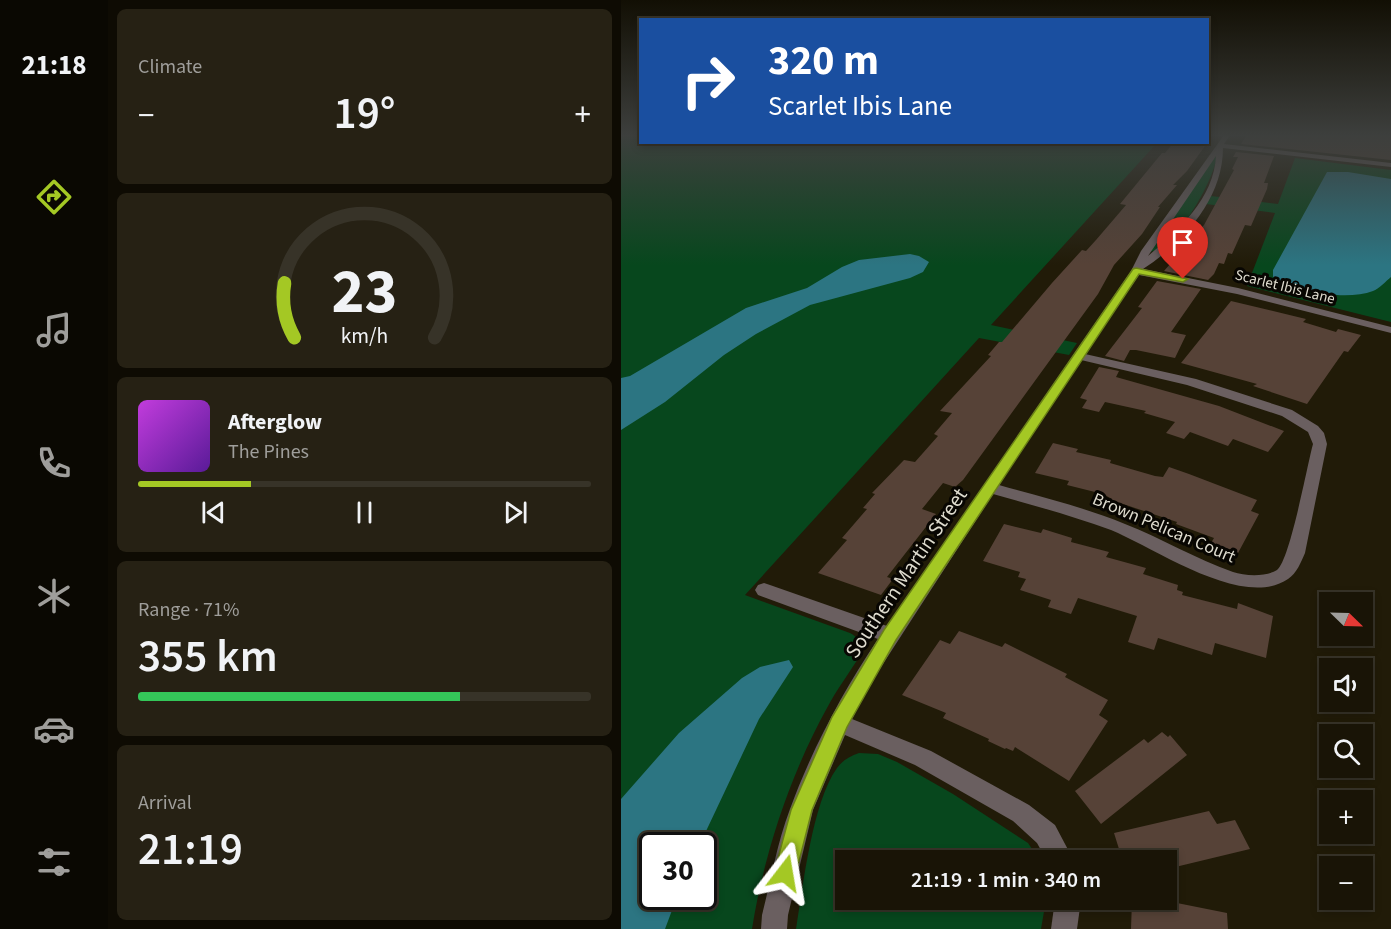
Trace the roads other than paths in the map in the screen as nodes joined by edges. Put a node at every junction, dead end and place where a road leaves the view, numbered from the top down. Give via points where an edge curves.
1 (1196, 178) edge
2 (1216, 178) edge
3 (1136, 271) junction
4 (1391, 330) edge
5 (1078, 356) junction
6 (990, 488) junction
7 (764, 590) dead end
8 (890, 635) junction
9 (839, 723) junction
10 (1055, 850) edge
11 (1067, 910) edge
12 (774, 929) edge
13 (1064, 929) edge

1 - 3 street, Southern Martin Street
2 - 3 street, Southern Martin Street via 1176,237
3 - 4 street, Scarlet Ibis Lane via 1248,293
3 - 5 street, Southern Martin Street
5 - 6 street, Southern Martin Street
5 - 6 street, Brown Pelican Court via 1191,382 1287,413 1316,432 1320,444 1298,554 1291,566 1269,580 1232,579 1118,527
6 - 8 street, Southern Martin Street
7 - 8 street
8 - 9 street, Southern Martin Street
9 - 10 street via 923,758 1020,813 1046,834
9 - 12 street, Southern Martin Street via 801,810
11 - 13 street

